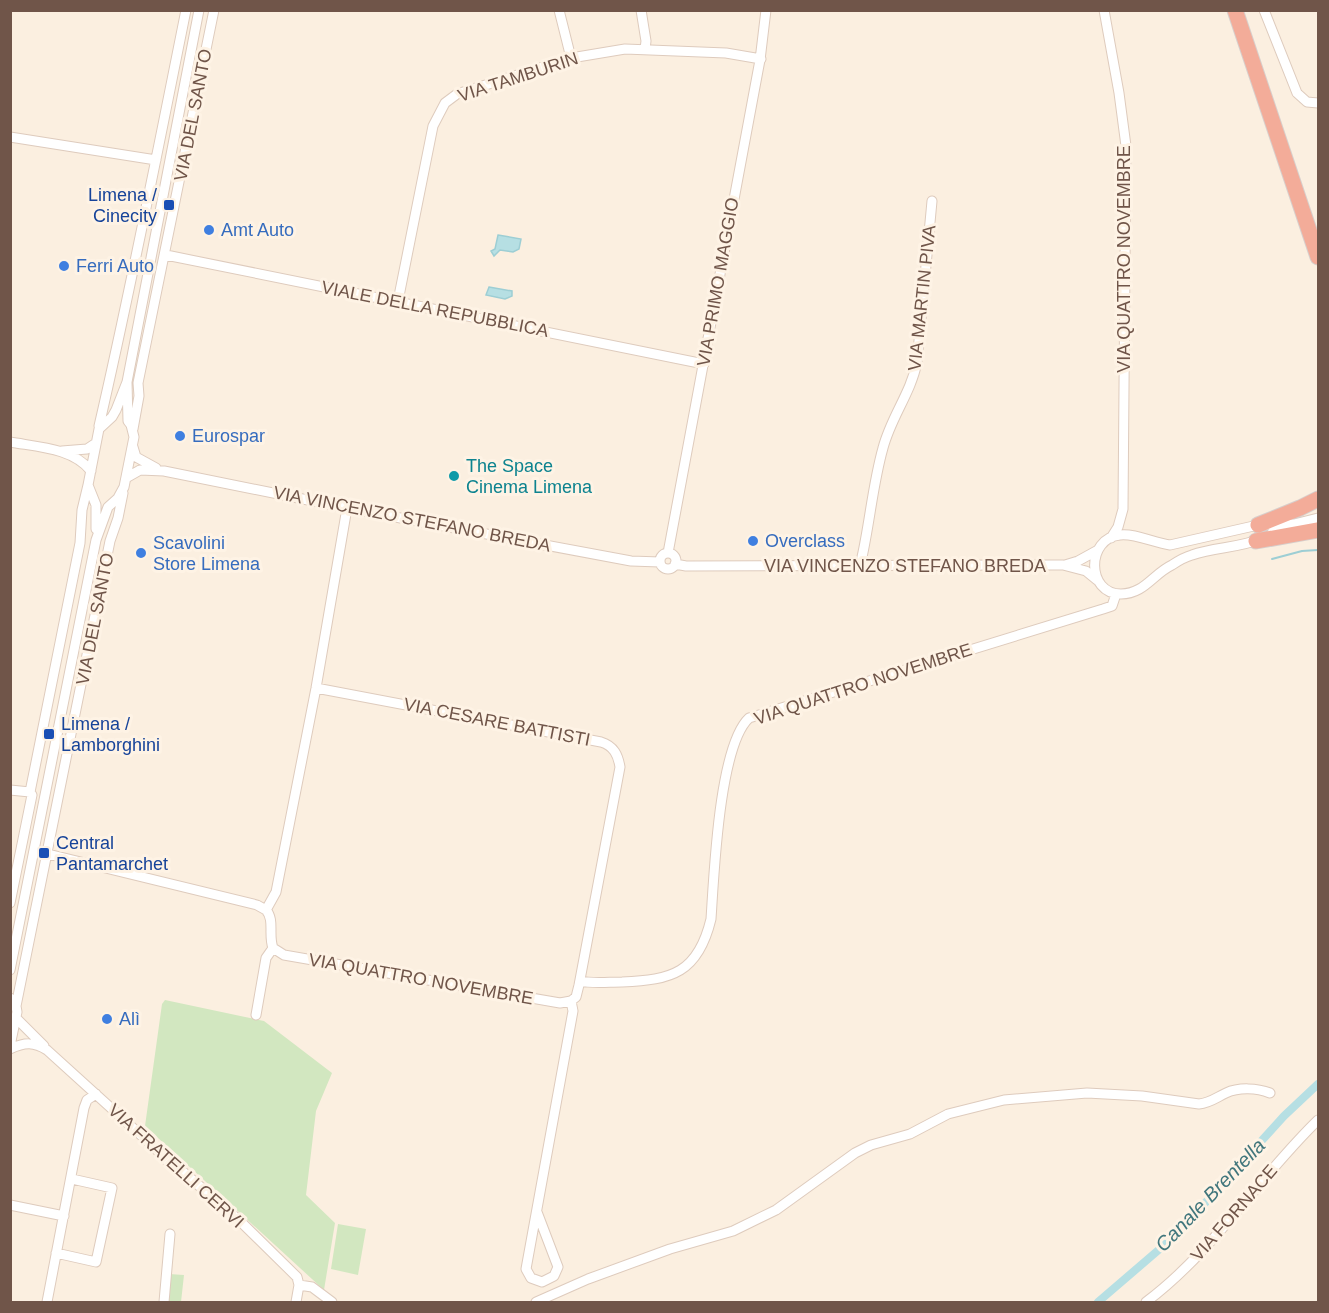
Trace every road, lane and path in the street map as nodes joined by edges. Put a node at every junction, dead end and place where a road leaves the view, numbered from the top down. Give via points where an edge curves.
1 (186, 10) edge
2 (199, 10) edge
3 (214, 10) edge
4 (560, 10) edge
5 (641, 10) edge
6 (766, 10) edge
7 (1104, 10) edge
8 (1235, 10) edge
9 (1246, 10) edge
10 (1264, 10) edge
11 (180, 37) junction
12 (194, 40) junction
13 (645, 49) junction
14 (571, 58) junction
15 (760, 59) junction
16 (1318, 103) edge
17 (10, 137) edge
18 (156, 160) junction
19 (932, 201) dead end
20 (1318, 228) edge
21 (166, 255) junction
22 (1318, 257) edge
23 (132, 274) junction
24 (147, 276) junction
25 (398, 301) junction
26 (704, 364) junction
27 (127, 382) junction
28 (112, 417) junction
29 (128, 421) junction
30 (99, 429) junction
31 (133, 431) junction
32 (10, 442) edge
33 (96, 443) junction
34 (133, 446) junction
35 (62, 451) junction
36 (91, 471) junction
37 (164, 471) junction
38 (125, 483) junction
39 (88, 485) junction
40 (94, 497) junction
41 (1318, 499) edge
42 (113, 501) junction
43 (347, 508) junction
44 (1123, 509) junction
45 (1318, 518) edge
46 (1294, 524) junction
47 (1318, 530) edge
48 (1257, 533) junction
49 (1136, 537) junction
50 (1111, 538) junction
51 (96, 540) junction
52 (1098, 550) junction
53 (668, 553) junction
54 (660, 562) junction
55 (675, 564) junction
56 (862, 566) junction
57 (1063, 566) junction
58 (1099, 582) junction
59 (1116, 594) junction
60 (316, 688) junction
61 (52, 765) junction
62 (65, 768) junction
63 (10, 790) edge
64 (30, 792) junction
65 (48, 854) junction
66 (10, 903) edge
67 (266, 910) junction
68 (16, 942) junction
69 (29, 945) junction
70 (273, 948) junction
71 (10, 970) edge
72 (580, 981) junction
73 (571, 1001) junction
74 (13, 1002) edge
75 (256, 1015) dead end
76 (16, 1018) junction
77 (10, 1048) edge
78 (47, 1050) junction
79 (1270, 1093) dead end
80 (96, 1094) junction
81 (1318, 1120) edge
82 (72, 1179) junction
83 (10, 1205) edge
84 (537, 1212) junction
85 (64, 1216) junction
86 (170, 1234) dead end
87 (56, 1253) junction
88 (299, 1285) junction
89 (47, 1302) edge
90 (164, 1302) edge
91 (300, 1302) edge
92 (333, 1302) edge
93 (536, 1302) edge
94 (1146, 1302) edge

1 - 11 street, VIA DEL SANTO
2 - 12 street
3 - 21 street, VIA DEL SANTO
4 - 14 street
5 - 13 street
6 - 15 street, VIA PRIMO MAGGIO
7 - 44 street, VIA QUATTRO NOVEMBRE via 1126,147
8 - 22 highway
9 - 20 highway
10 - 16 street via 1297,93 1307,102
11 - 12 street, VIA DEL SANTO
11 - 18 street, VIA DEL SANTO
12 - 24 street
13 - 14 street, VIA TAMBURIN
13 - 15 street, VIA TAMBURIN via 726,53
14 - 25 street, VIA TAMBURIN via 457,94 442,108 430,135
15 - 26 street, VIA PRIMO MAGGIO
17 - 18 street
18 - 23 street, VIA DEL SANTO
19 - 56 street, VIA MARTIN PIVA via 917,362 912,383 883,448
21 - 25 street, VIALE DELLA REPUBBLICA
21 - 31 street, VIA DEL SANTO via 138,382
23 - 24 street
23 - 30 street, VIA DEL SANTO
24 - 27 street
25 - 26 street, VIALE DELLA REPUBBLICA
26 - 53 street, VIA PRIMO MAGGIO
27 - 28 street
27 - 29 street, VIA DEL SANTO
28 - 29 street
28 - 30 street
29 - 31 street, VIA DEL SANTO
30 - 33 street, VIA DEL SANTO
31 - 34 street, VIA DEL SANTO
32 - 35 street
33 - 35 street via 87,449
33 - 36 street, VIA DEL SANTO
34 - 37 street, VIA VINCENZO STEFANO BREDA via 136,457
34 - 38 street, VIA DEL SANTO
35 - 36 street
36 - 39 street, VIA DEL SANTO
37 - 38 street, VIA VINCENZO STEFANO BREDA via 140,470
37 - 43 street, VIA VINCENZO STEFANO BREDA
38 - 42 street, VIA DEL SANTO
38 - 62 street, VIA DEL SANTO
39 - 40 street, VIA DEL SANTO
39 - 64 street via 62,641
40 - 42 street
40 - 51 street, VIA DEL SANTO
41 - 48 highway
42 - 51 street, VIA DEL SANTO
43 - 54 street, VIA VINCENZO STEFANO BREDA via 638,562
43 - 60 street
44 - 49 street, VIA QUATTRO NOVEMBRE via 1125,521
44 - 50 street, VIA QUATTRO NOVEMBRE
45 - 46 street
46 - 48 street
46 - 48 street
47 - 48 highway
48 - 49 street via 1170,545
48 - 59 street via 1192,555 1163,570 1144,588
49 - 50 street
50 - 52 street, VIA VINCENZO STEFANO BREDA
51 - 61 street
52 - 57 street, VIA VINCENZO STEFANO BREDA
52 - 58 street via 1094,559
53 - 54 street via 662,555
53 - 55 street
54 - 55 street, VIA VINCENZO STEFANO BREDA via 668,569
55 - 56 street, VIA VINCENZO STEFANO BREDA
56 - 57 street, VIA VINCENZO STEFANO BREDA
57 - 58 street, VIA VINCENZO STEFANO BREDA via 1086,571
58 - 59 street, VIA VINCENZO STEFANO BREDA
59 - 72 street, VIA QUATTRO NOVEMBRE via 1112,606 749,718 737,733 722,794 711,919 694,957 672,976 656,980
60 - 67 street via 276,892
60 - 72 street, VIA CESARE BATTISTI via 601,742 614,749 620,767
61 - 62 street
61 - 68 street
62 - 65 street, VIA DEL SANTO
63 - 64 street
64 - 66 street
65 - 67 street
65 - 69 street, VIA DEL SANTO
67 - 70 street via 271,917
68 - 69 street
68 - 71 street
69 - 74 street, VIA DEL SANTO
70 - 73 street, VIA QUATTRO NOVEMBRE via 284,955 560,1003
70 - 75 street via 266,958
72 - 73 street, VIA CESARE BATTISTI
73 - 84 street, VIA CESARE BATTISTI via 573,1011
74 - 76 street, VIA DEL SANTO
76 - 77 street, VIA DEL SANTO
76 - 78 street, VIA FRATELLI CERVI
77 - 78 street via 25,1043
78 - 80 street, VIA FRATELLI CERVI
79 - 93 street via 1230,1091 1199,1104 1087,1092 1004,1100 968,1108 855,1153 776,1210 733,1231 670,1249
80 - 82 street via 84,1108
80 - 88 street, VIA FRATELLI CERVI via 170,1164 241,1222 294,1274
81 - 94 street, VIA FORNACE via 1267,1173 1193,1261
82 - 85 street
82 - 87 street via 112,1188 96,1262
83 - 85 street
84 - 84 street, VIA CESARE BATTISTI via 526,1269 531,1278 542,1281 554,1276 558,1267
85 - 87 street
86 - 90 street
87 - 89 street
88 - 91 street
88 - 92 street via 312,1287

